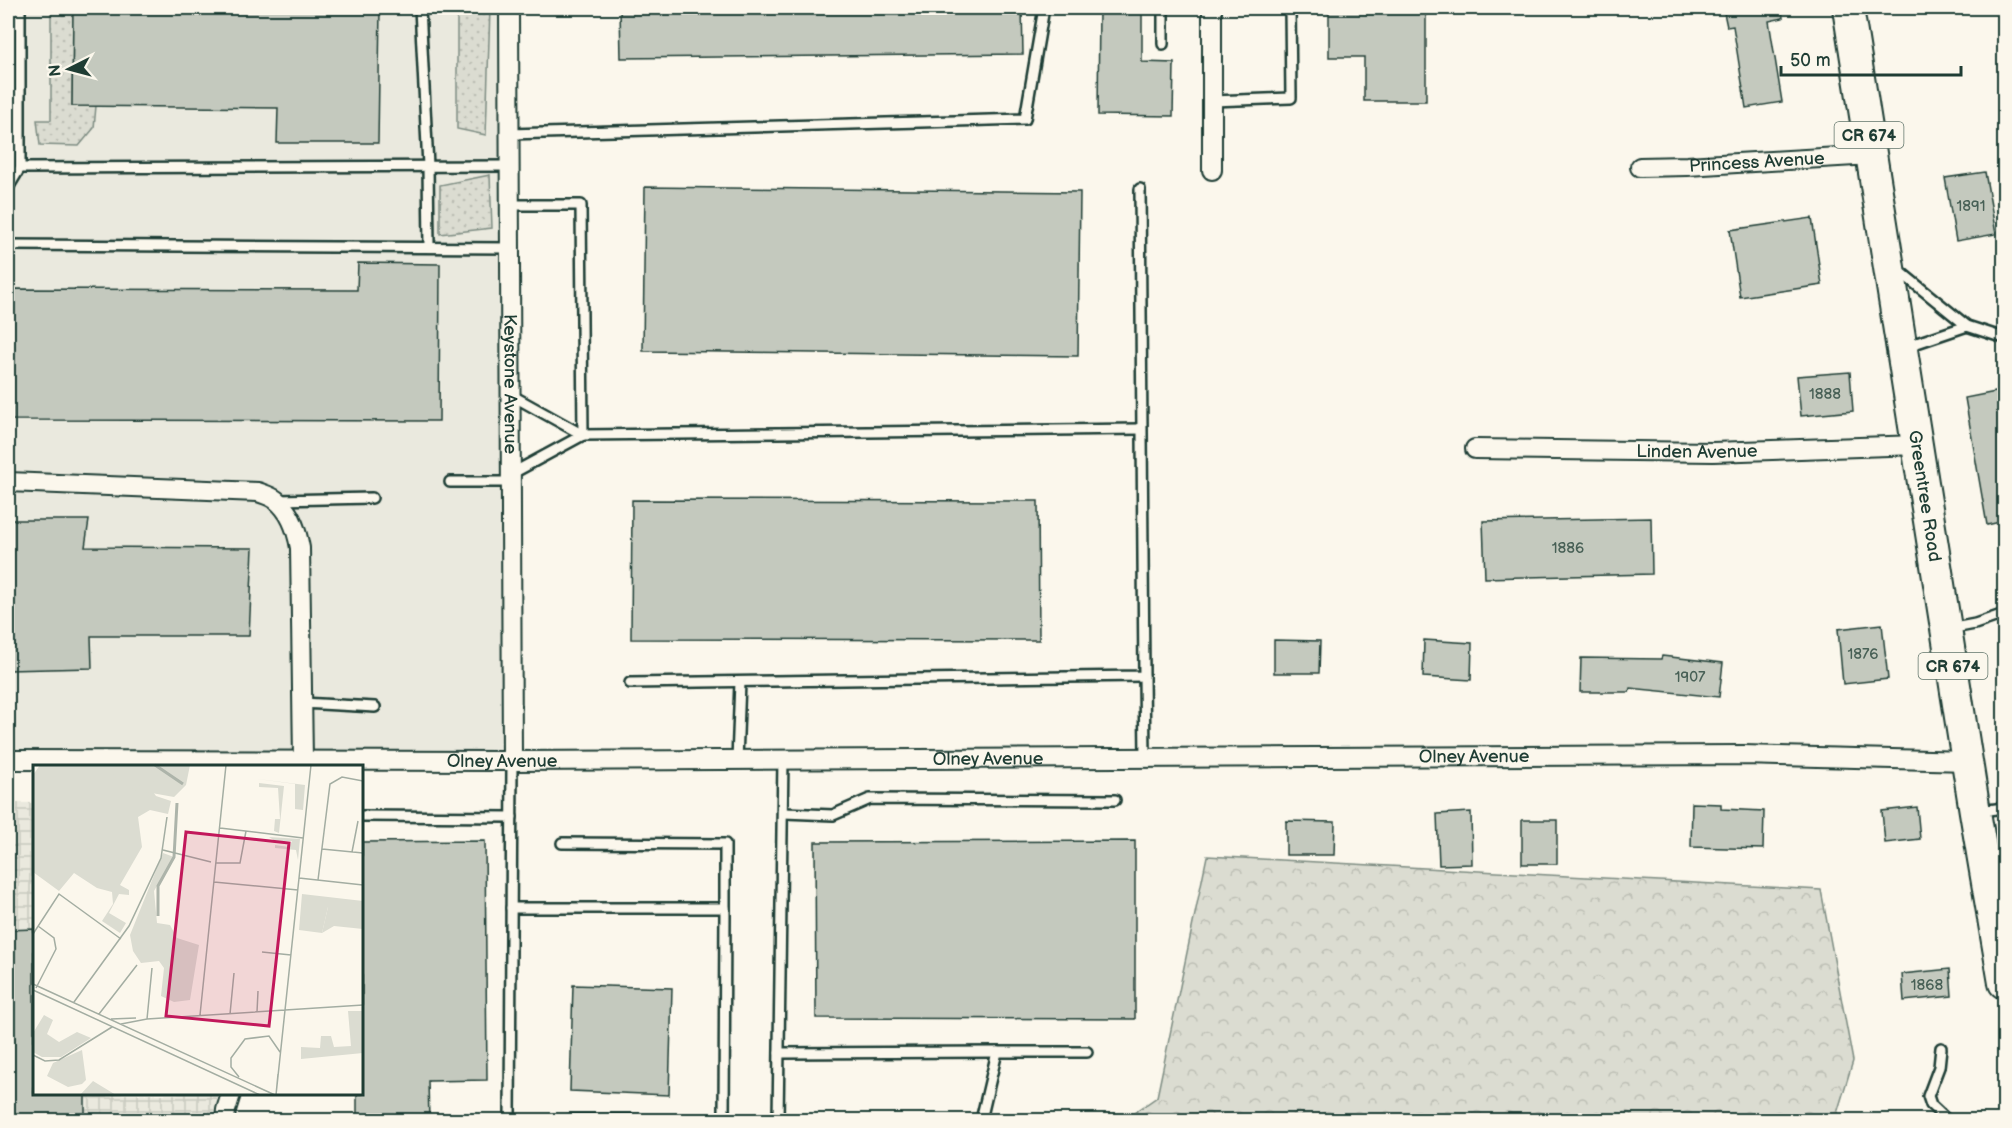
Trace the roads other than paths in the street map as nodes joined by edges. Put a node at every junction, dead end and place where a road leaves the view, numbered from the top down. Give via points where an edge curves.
1 (20, 8) edge
2 (420, 8) edge
3 (509, 8) edge
4 (1044, 8) edge
5 (1163, 8) edge
6 (1212, 8) edge
7 (1290, 8) edge
8 (1848, 8) edge
9 (1163, 44) dead end
10 (1212, 101) junction
11 (509, 134) junction
12 (1872, 155) junction
13 (428, 166) junction
14 (509, 166) junction
15 (1640, 167) dead end
16 (20, 168) junction
17 (1212, 170) dead end
18 (8, 188) edge
19 (1140, 189) dead end
20 (510, 205) junction
21 (8, 245) edge
22 (429, 247) junction
23 (510, 248) junction
24 (1889, 263) junction
25 (1967, 326) junction
26 (2004, 338) edge
27 (1903, 348) junction
28 (511, 395) junction
29 (1141, 429) junction
30 (584, 435) junction
31 (1918, 445) junction
32 (1475, 449) dead end
33 (511, 478) junction
34 (8, 482) edge
35 (450, 482) dead end
36 (372, 498) dead end
37 (276, 500) junction
38 (2004, 614) edge
39 (1947, 629) junction
40 (1144, 676) junction
41 (740, 682) junction
42 (630, 683) dead end
43 (302, 703) junction
44 (375, 707) dead end
45 (1145, 757) junction
46 (783, 759) junction
47 (8, 760) edge
48 (303, 760) junction
49 (737, 760) junction
50 (512, 761) junction
51 (1967, 761) junction
52 (159, 763) edge
53 (1115, 800) dead end
54 (2004, 808) edge
55 (1976, 812) junction
56 (784, 813) junction
57 (363, 816) edge
58 (512, 817) junction
59 (562, 843) dead end
60 (511, 908) junction
61 (725, 908) junction
62 (2004, 982) edge
63 (1941, 1047) dead end
64 (997, 1052) junction
65 (1087, 1052) dead end
66 (779, 1053) junction
67 (231, 1095) edge
68 (225, 1120) edge
69 (510, 1120) edge
70 (569, 1120) edge
71 (649, 1120) edge
72 (724, 1120) edge
73 (778, 1120) edge
74 (981, 1120) edge
75 (1947, 1120) edge

1 - 16 lane
2 - 13 lane
3 - 11 street, Keystone Avenue
4 - 11 lane via 1026,119
5 - 9 lane
6 - 10 street
7 - 10 lane via 1291,98
8 - 12 main road, Greentree Road / CR 674
10 - 17 street
11 - 14 street, Keystone Avenue
12 - 15 street, Princess Avenue
12 - 24 main road, Greentree Road / CR 674
13 - 14 lane
13 - 16 lane
13 - 22 lane
14 - 20 street, Keystone Avenue
16 - 18 lane
19 - 29 lane
20 - 23 street, Keystone Avenue
20 - 30 lane via 581,206
21 - 22 lane
22 - 23 lane
23 - 28 street, Keystone Avenue
24 - 25 lane
24 - 27 main road, Greentree Road / CR 674
25 - 26 lane
25 - 27 lane
27 - 31 main road, Greentree Road / CR 674
28 - 30 lane
28 - 33 street, Keystone Avenue
29 - 30 lane
29 - 40 lane
30 - 33 lane
31 - 32 street, Linden Avenue via 1713,452
31 - 39 main road, Greentree Road / CR 674
33 - 35 lane
33 - 50 street, Keystone Avenue
34 - 37 street via 258,492
36 - 37 lane
37 - 43 street via 288,514 300,548
38 - 39 lane
39 - 51 main road, Greentree Road / CR 674
40 - 41 lane
40 - 45 lane
41 - 42 lane
41 - 49 lane
43 - 44 lane
43 - 48 street
45 - 46 street, Olney Avenue
45 - 51 street, Olney Avenue via 1744,755
46 - 49 street, Olney Avenue
46 - 56 lane
47 - 52 street, Olney Avenue
48 - 50 street, Olney Avenue
48 - 52 street, Olney Avenue
49 - 50 street, Olney Avenue
50 - 58 lane
51 - 55 main road, Greentree Road / CR 674
53 - 56 lane via 870,799 833,815
54 - 55 lane
55 - 62 main road, Greentree Road / CR 674
56 - 66 lane
57 - 58 lane
58 - 60 lane
59 - 61 lane via 725,844
60 - 61 lane
60 - 69 lane
61 - 72 lane
63 - 75 lane via 1939,1067 1928,1096 1930,1106
64 - 65 lane
64 - 66 lane
64 - 74 lane
66 - 73 lane
67 - 68 street
70 - 71 lane

